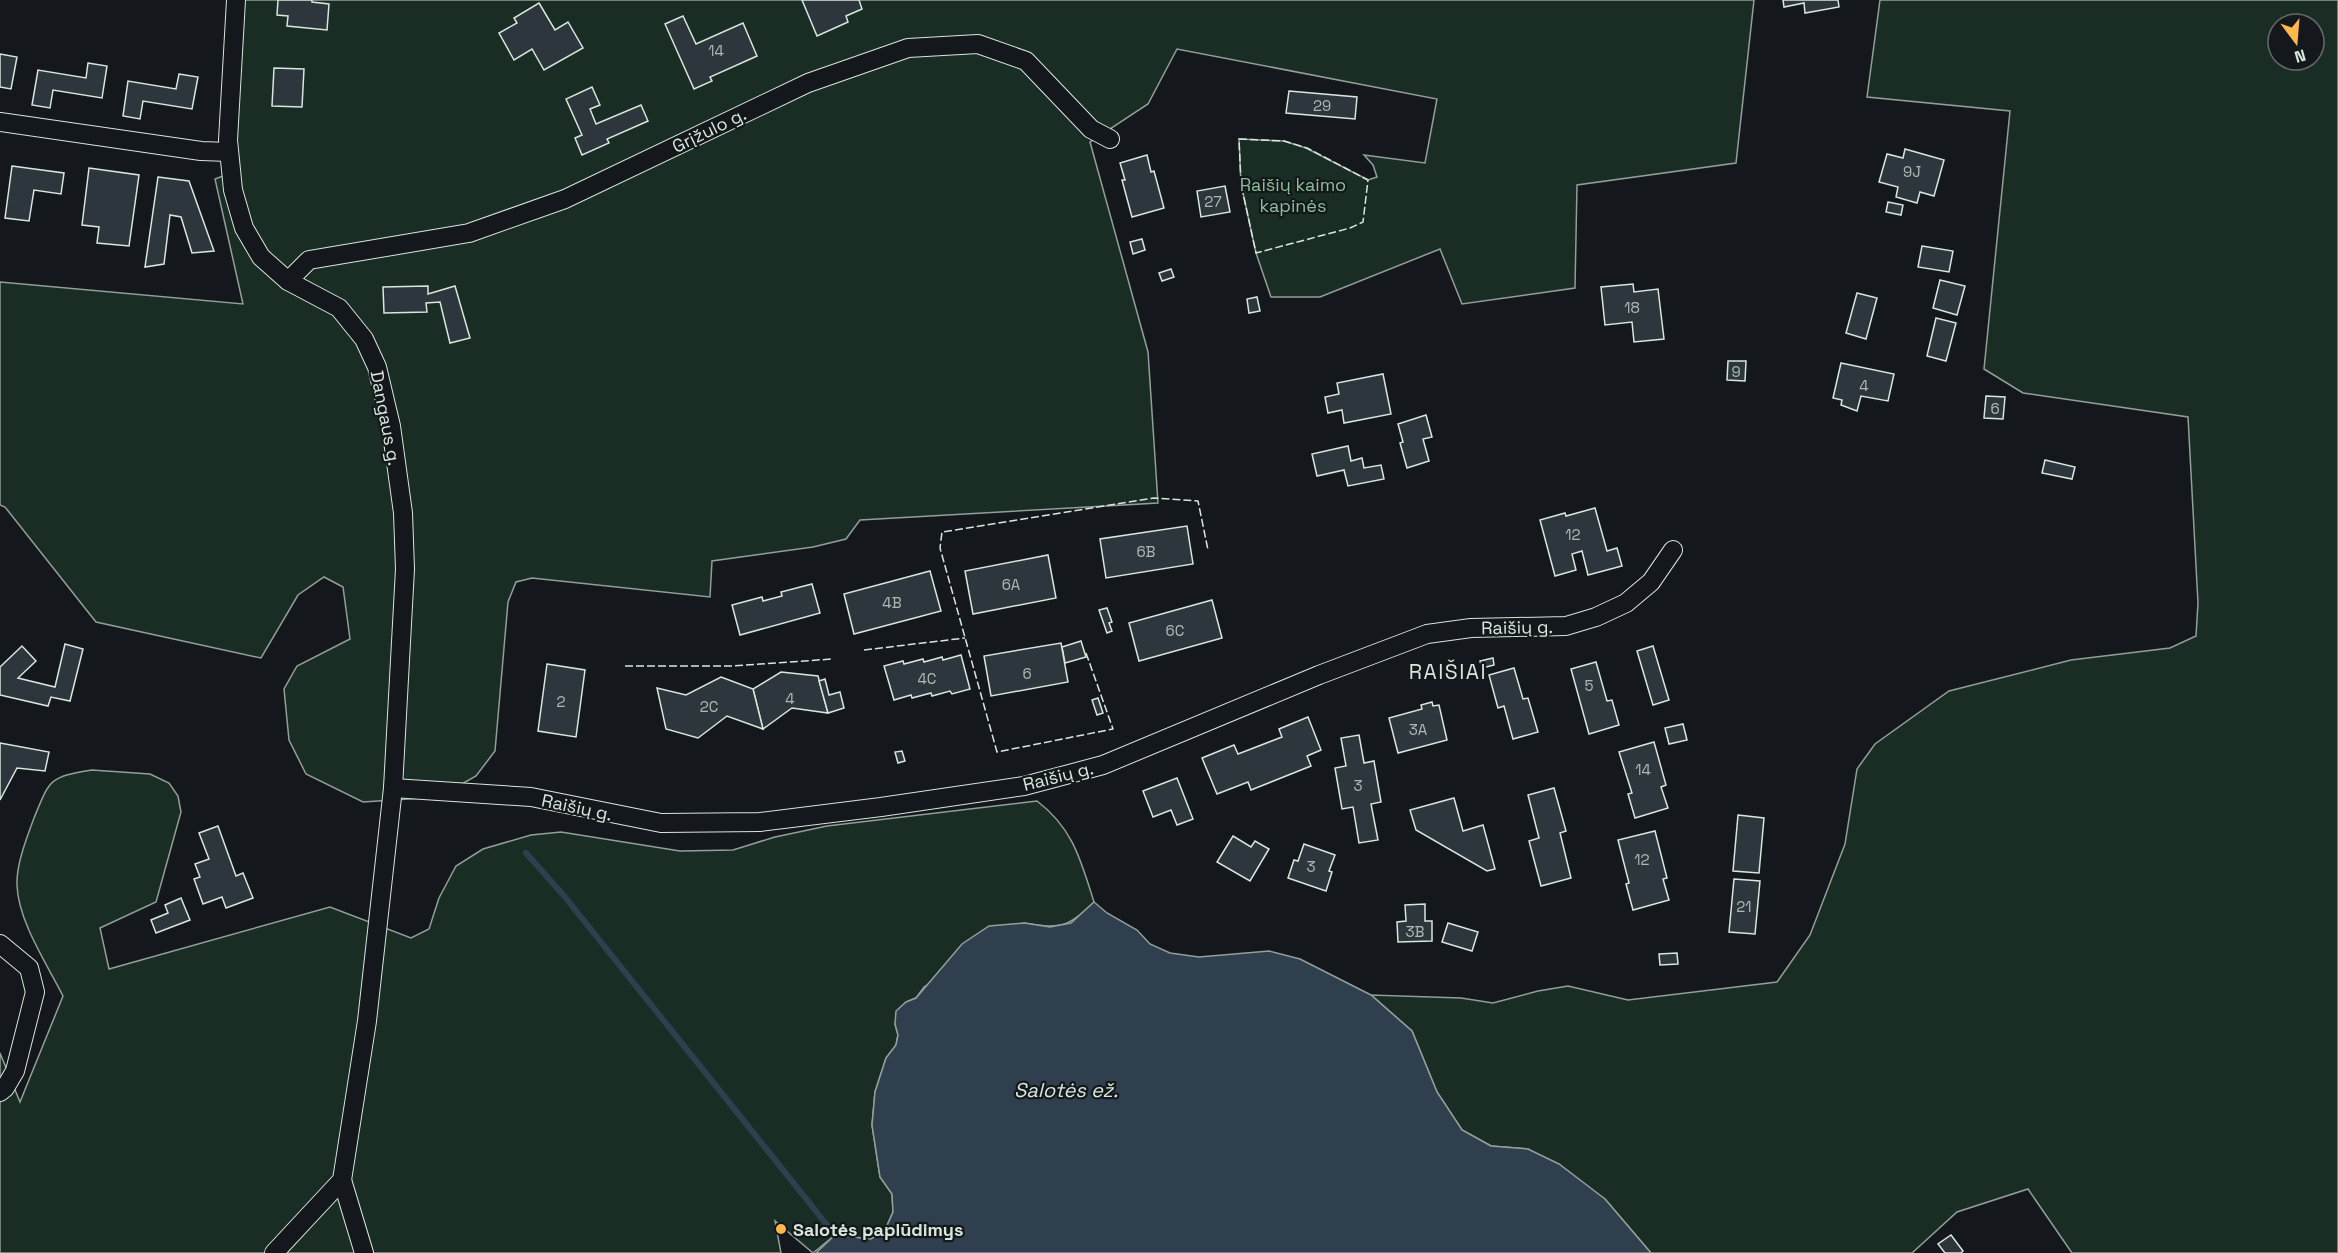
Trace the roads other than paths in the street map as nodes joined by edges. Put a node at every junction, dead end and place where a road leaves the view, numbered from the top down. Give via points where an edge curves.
1 (236, 0) edge
2 (0, 122) edge
3 (1110, 139) dead end
4 (229, 152) junction
5 (288, 280) junction
6 (1673, 550) dead end
7 (393, 788) junction
8 (0, 944) edge
9 (0, 1092) edge
10 (342, 1180) junction
11 (274, 1253) edge
12 (364, 1253) edge

1 - 4 street, Dangaus g.
2 - 4 street
3 - 5 street, Grįžulo g. via 1091,129 1026,61 978,44 908,48 808,83 565,199 469,233 309,261
4 - 5 street, Dangaus g. via 233,190 244,228 261,257
5 - 7 street, Dangaus g. via 339,308 364,339 377,367 391,426 403,513 405,569
6 - 7 street, Raišių g. via 1652,582 1626,603 1596,617 1566,626 1471,628 1427,634 1103,765 1024,786 760,822 661,824 531,797
7 - 10 street, Dangaus g. via 367,1021
8 - 9 street via 29,969 34,992 15,1071
10 - 11 street
10 - 12 street

